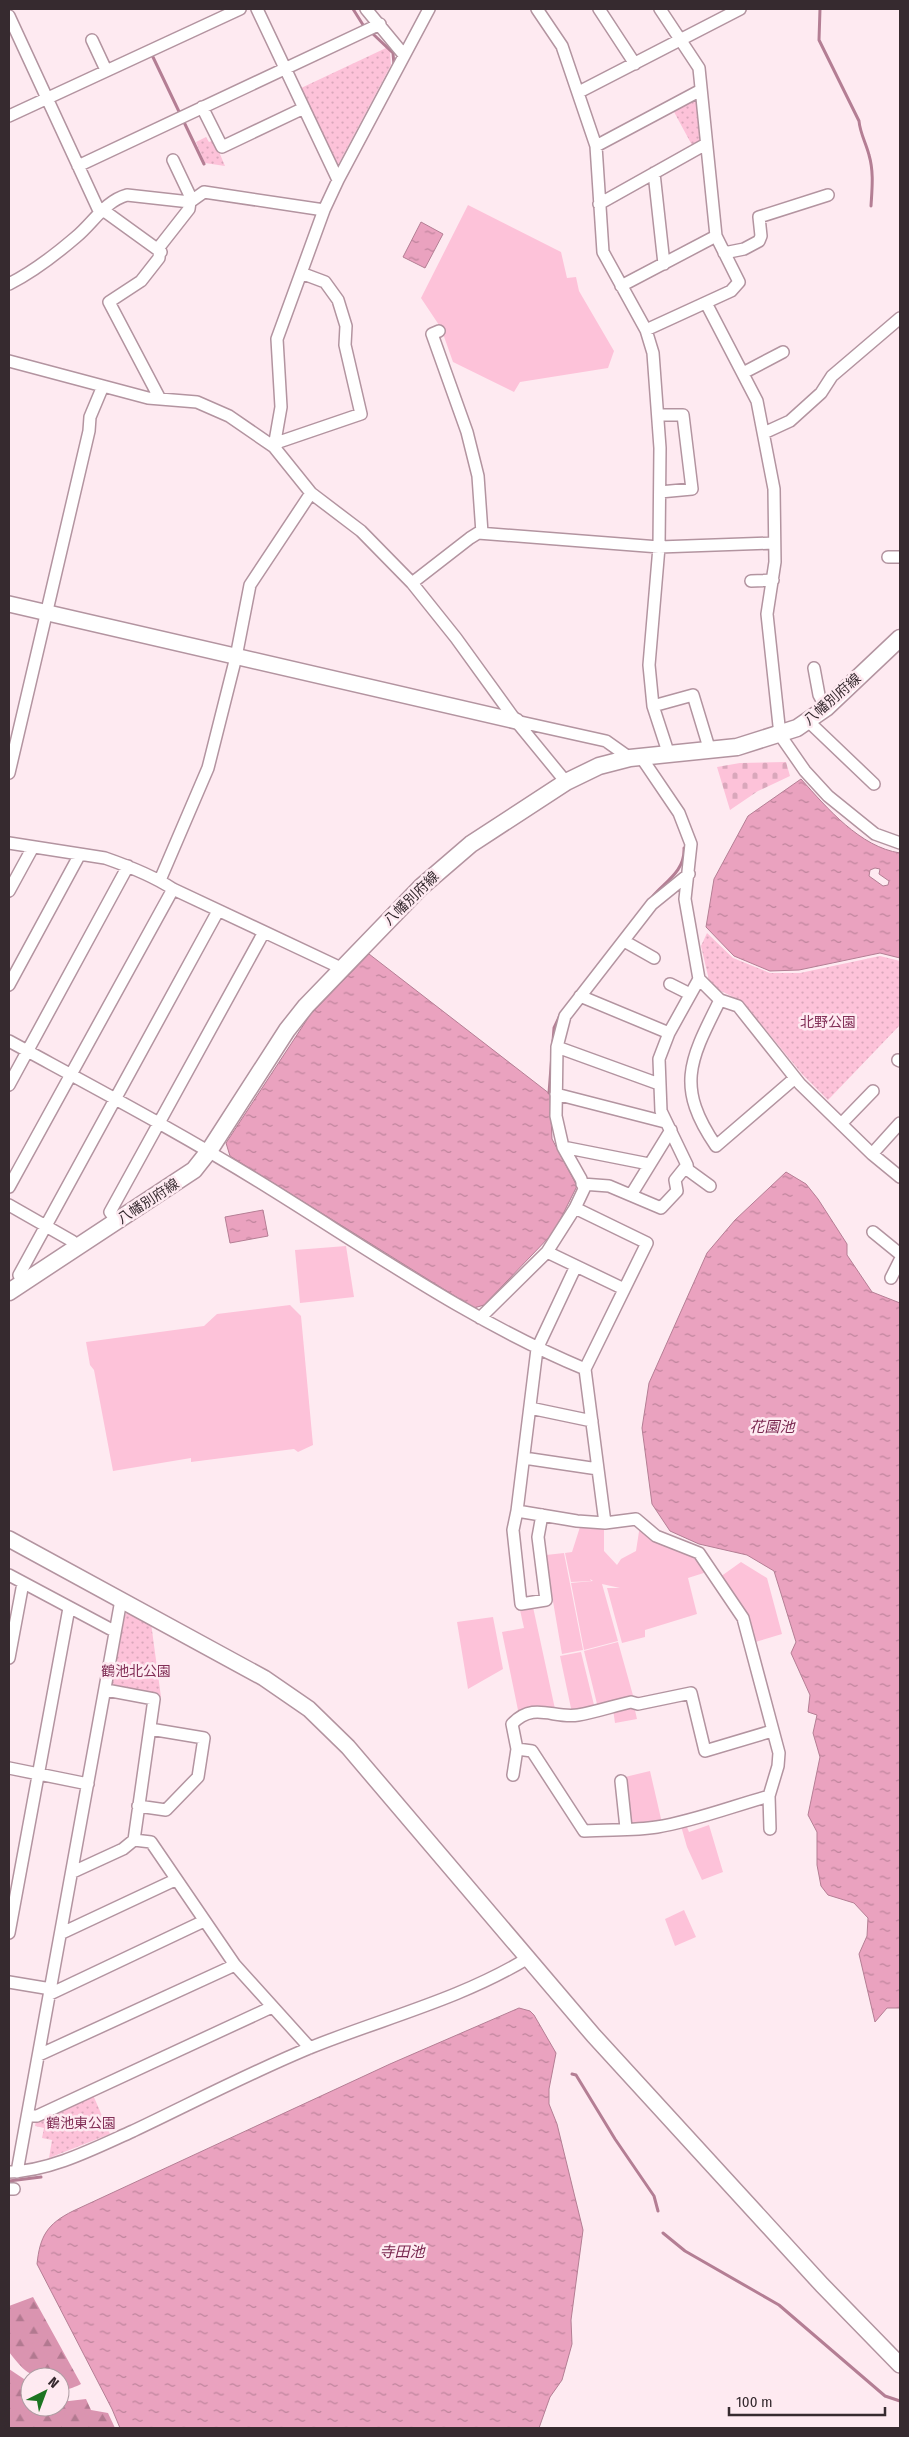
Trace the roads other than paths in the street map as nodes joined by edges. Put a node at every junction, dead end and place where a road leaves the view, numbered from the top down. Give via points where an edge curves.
1 (240, 9) edge
2 (257, 9) edge
3 (366, 9) edge
4 (429, 9) edge
5 (537, 9) edge
6 (599, 9) edge
7 (660, 9) edge
8 (740, 9) edge
9 (722, 13) edge
10 (9, 16) edge
11 (380, 24) junction
12 (92, 40) dead end
13 (681, 40) junction
14 (404, 55) junction
15 (635, 64) junction
16 (284, 68) junction
17 (106, 70) junction
18 (702, 90) junction
19 (579, 92) junction
20 (46, 98) junction
21 (202, 107) junction
22 (304, 108) junction
23 (9, 116) edge
24 (706, 144) junction
25 (596, 146) junction
26 (173, 160) dead end
27 (78, 166) junction
28 (654, 173) junction
29 (338, 180) junction
30 (828, 195) dead end
31 (191, 201) junction
32 (599, 204) junction
33 (324, 210) junction
34 (102, 211) junction
35 (716, 236) junction
36 (160, 252) junction
37 (724, 253) junction
38 (664, 264) junction
39 (301, 274) junction
40 (9, 284) edge
41 (621, 286) junction
42 (706, 302) junction
43 (900, 318) edge
44 (646, 330) junction
45 (439, 331) dead end
46 (783, 352) dead end
47 (9, 360) edge
48 (744, 373) junction
49 (103, 386) junction
50 (160, 399) junction
51 (658, 415) junction
52 (764, 434) junction
53 (274, 446) junction
54 (660, 492) junction
55 (311, 493) junction
56 (482, 533) junction
57 (774, 543) junction
58 (659, 546) junction
59 (888, 557) dead end
60 (900, 557) edge
61 (773, 580) junction
62 (751, 581) dead end
63 (412, 583) junction
64 (9, 604) edge
65 (47, 613) junction
66 (900, 638) edge
67 (236, 657) junction
68 (814, 668) dead end
69 (653, 706) junction
70 (826, 708) junction
71 (516, 721) junction
72 (808, 721) junction
73 (780, 735) junction
74 (710, 751) junction
75 (668, 755) junction
76 (635, 757) junction
77 (9, 774) edge
78 (566, 782) junction
79 (874, 784) dead end
80 (900, 842) edge
81 (9, 843) edge
82 (33, 847) junction
83 (80, 854) junction
84 (128, 866) junction
85 (689, 874) junction
86 (160, 880) junction
87 (173, 890) junction
88 (9, 891) edge
89 (218, 911) junction
90 (264, 932) junction
91 (624, 941) junction
92 (654, 958) dead end
93 (341, 968) junction
94 (698, 979) junction
95 (670, 984) dead end
96 (9, 985) edge
97 (690, 994) junction
98 (580, 996) junction
99 (720, 1000) junction
100 (669, 1033) junction
101 (9, 1041) edge
102 (557, 1047) junction
103 (28, 1051) junction
104 (71, 1075) junction
105 (795, 1078) junction
106 (659, 1084) junction
107 (9, 1085) edge
108 (873, 1091) dead end
109 (556, 1094) junction
110 (115, 1099) junction
111 (159, 1123) junction
112 (900, 1123) edge
113 (841, 1124) junction
114 (668, 1126) junction
115 (563, 1147) junction
116 (209, 1151) junction
117 (872, 1154) junction
118 (649, 1164) junction
119 (687, 1165) junction
120 (900, 1177) edge
121 (582, 1184) junction
122 (710, 1186) dead end
123 (9, 1187) edge
124 (631, 1195) junction
125 (9, 1205) edge
126 (575, 1208) junction
127 (117, 1222) junction
128 (46, 1225) junction
129 (873, 1232) dead end
130 (78, 1248) junction
131 (548, 1252) junction
132 (900, 1254) edge
133 (900, 1260) edge
134 (576, 1266) junction
135 (890, 1278) dead end
136 (23, 1283) junction
137 (624, 1289) junction
138 (9, 1292) edge
139 (480, 1318) junction
140 (537, 1349) junction
141 (585, 1369) junction
142 (530, 1408) junction
143 (592, 1421) junction
144 (524, 1458) junction
145 (598, 1469) junction
146 (517, 1511) junction
147 (542, 1515) junction
148 (605, 1523) junction
149 (9, 1540) edge
150 (9, 1576) edge
151 (23, 1583) junction
152 (121, 1600) junction
153 (69, 1608) junction
154 (114, 1631) junction
155 (9, 1658) edge
156 (106, 1690) junction
157 (150, 1729) junction
158 (772, 1731) junction
159 (517, 1749) junction
160 (9, 1768) edge
161 (39, 1774) junction
162 (513, 1775) dead end
163 (621, 1781) dead end
164 (88, 1784) junction
165 (769, 1796) junction
166 (138, 1806) junction
167 (626, 1828) junction
168 (770, 1830) dead end
169 (134, 1840) junction
170 (73, 1872) junction
171 (175, 1880) junction
172 (204, 1921) junction
173 (62, 1932) junction
174 (9, 1933) edge
175 (528, 1958) junction
176 (235, 1965) junction
177 (9, 1982) edge
178 (51, 1991) junction
179 (272, 2006) junction
180 (310, 2048) junction
181 (39, 2055) junction
182 (28, 2116) junction
183 (13, 2172) edge
184 (900, 2366) edge

1 - 17 street
2 - 16 street
3 - 11 street
4 - 14 street
5 - 19 street via 562,46
6 - 15 street
7 - 13 street
8 - 9 street
9 - 13 street
10 - 20 street
11 - 14 street
11 - 16 street
12 - 17 street
13 - 15 street
13 - 18 street via 699,68
14 - 29 street
15 - 19 street
16 - 21 street
16 - 22 street
17 - 20 street
18 - 24 street
18 - 25 street
19 - 25 street
20 - 23 street
20 - 27 street
21 - 22 street via 222,147
21 - 27 street
22 - 29 street
24 - 28 street
24 - 35 street
25 - 32 street
26 - 31 street
27 - 34 street
28 - 32 street
28 - 38 street
29 - 33 street
30 - 37 street via 759,217 759,241 744,249
31 - 33 street via 204,192
31 - 34 street via 127,195 117,198
31 - 36 street via 189,209 160,246
32 - 41 street via 603,252
33 - 39 street
34 - 36 street
34 - 40 street via 50,258
35 - 37 street
35 - 38 street
36 - 50 street via 141,281 109,302
37 - 42 street via 739,282 732,291
38 - 41 street
39 - 53 street via 277,339 281,407
39 - 53 street via 325,282 338,300 346,326 345,345 360,414
41 - 44 street
42 - 44 street
42 - 48 street
43 - 52 street via 832,376 820,393 790,421
44 - 51 street via 653,354
45 - 56 street via 432,334 467,432 478,476
46 - 48 street
47 - 49 street
48 - 52 street via 757,401
49 - 50 street
49 - 65 street via 90,417
50 - 53 street via 196,402 229,416
51 - 54 street
51 - 54 street via 683,415 692,489
52 - 57 street via 774,489
53 - 55 street
54 - 58 street
55 - 63 street via 361,531
55 - 67 street via 250,585
56 - 58 street
56 - 63 street via 470,538
57 - 58 street
57 - 61 street
58 - 69 street via 649,666
59 - 60 street
61 - 62 street
61 - 73 street via 766,614
63 - 71 street
64 - 65 street
65 - 67 street
65 - 77 street
66 - 70 main road, 八幡別府線
67 - 71 street
67 - 86 street via 208,768
68 - 70 street via 818,695
69 - 74 street via 693,695
69 - 75 street
70 - 72 main road, 八幡別府線
71 - 76 street via 606,741
71 - 78 street
72 - 73 main road, 八幡別府線
72 - 79 street
73 - 74 main road, 八幡別府線
73 - 80 street via 805,771 828,796 875,834
74 - 75 main road, 八幡別府線
75 - 76 main road, 八幡別府線
76 - 78 main road, 八幡別府線 via 599,766
76 - 85 street via 679,813 691,844
78 - 93 main road, 八幡別府線 via 454,858
81 - 82 street
82 - 83 street
82 - 88 street
83 - 84 street
83 - 96 street
84 - 86 street
84 - 103 street
85 - 91 street via 652,904
85 - 94 street via 684,899
86 - 87 street
87 - 89 street
87 - 104 street
89 - 90 street
89 - 110 street
90 - 93 street
90 - 111 street
91 - 92 street
91 - 98 street
93 - 116 main road, 八幡別府線 via 287,1030
94 - 97 street
94 - 99 street
95 - 97 street
97 - 100 street
98 - 100 street
98 - 102 street via 565,1016
99 - 105 street via 738,1006
99 - 105 street via 696,1046 690,1071 695,1112 716,1146
100 - 106 street via 659,1059
101 - 103 street
102 - 106 street
102 - 109 street
103 - 104 street
103 - 107 street
104 - 110 street
104 - 123 street
105 - 113 street
106 - 114 street via 661,1111
108 - 113 street
109 - 114 street
109 - 115 street via 556,1116
110 - 111 street
110 - 128 street
111 - 116 street
111 - 127 street via 110,1212
112 - 117 street
113 - 117 street
114 - 118 street
114 - 119 street
115 - 118 street
115 - 121 street
116 - 127 main road, 八幡別府線 via 194,1170
116 - 139 street
117 - 120 street
118 - 124 street
119 - 122 street via 688,1170
119 - 124 street via 675,1180 678,1191 661,1208
121 - 124 street via 609,1186
121 - 126 street via 584,1189
125 - 128 street
126 - 131 street
126 - 137 street via 647,1243
127 - 130 main road, 八幡別府線
128 - 130 street
128 - 136 street via 19,1275
129 - 132 street
130 - 136 main road, 八幡別府線
131 - 134 street
131 - 139 street
133 - 135 street
134 - 137 street
134 - 140 street
136 - 138 main road, 八幡別府線
137 - 141 street
139 - 140 street
140 - 141 street
140 - 142 street
141 - 143 street
142 - 143 street
142 - 144 street
143 - 145 street
144 - 145 street
144 - 146 street
145 - 148 street
146 - 147 street
146 - 147 street via 513,1530 521,1604 546,1600 538,1538
147 - 148 street
148 - 158 street via 636,1519 656,1536 698,1553 743,1618
149 - 152 street
150 - 151 street
151 - 153 street
151 - 155 street
152 - 154 street
152 - 175 street via 264,1678 308,1709 348,1747
153 - 154 street
153 - 161 street
154 - 156 street
156 - 157 street via 154,1700
156 - 164 street
157 - 166 street
157 - 166 street via 204,1738 198,1777 166,1810
158 - 159 street via 705,1751 691,1693 575,1715 535,1711 520,1716 512,1724
158 - 165 street via 779,1753
159 - 162 street
159 - 167 street via 532,1751 584,1831
160 - 161 street
161 - 164 street
161 - 174 street
163 - 167 street
164 - 170 street
165 - 167 street via 659,1827
165 - 168 street
166 - 169 street
169 - 170 street via 123,1849
169 - 171 street via 151,1842
170 - 173 street
171 - 172 street
171 - 173 street
172 - 176 street
172 - 178 street
173 - 178 street
175 - 180 street via 496,1978
175 - 184 street via 607,2051
176 - 179 street
176 - 181 street
177 - 178 street
178 - 181 street
179 - 180 street
179 - 182 street via 37,2116
180 - 183 street via 107,2143 46,2167
181 - 182 street
182 - 183 street

